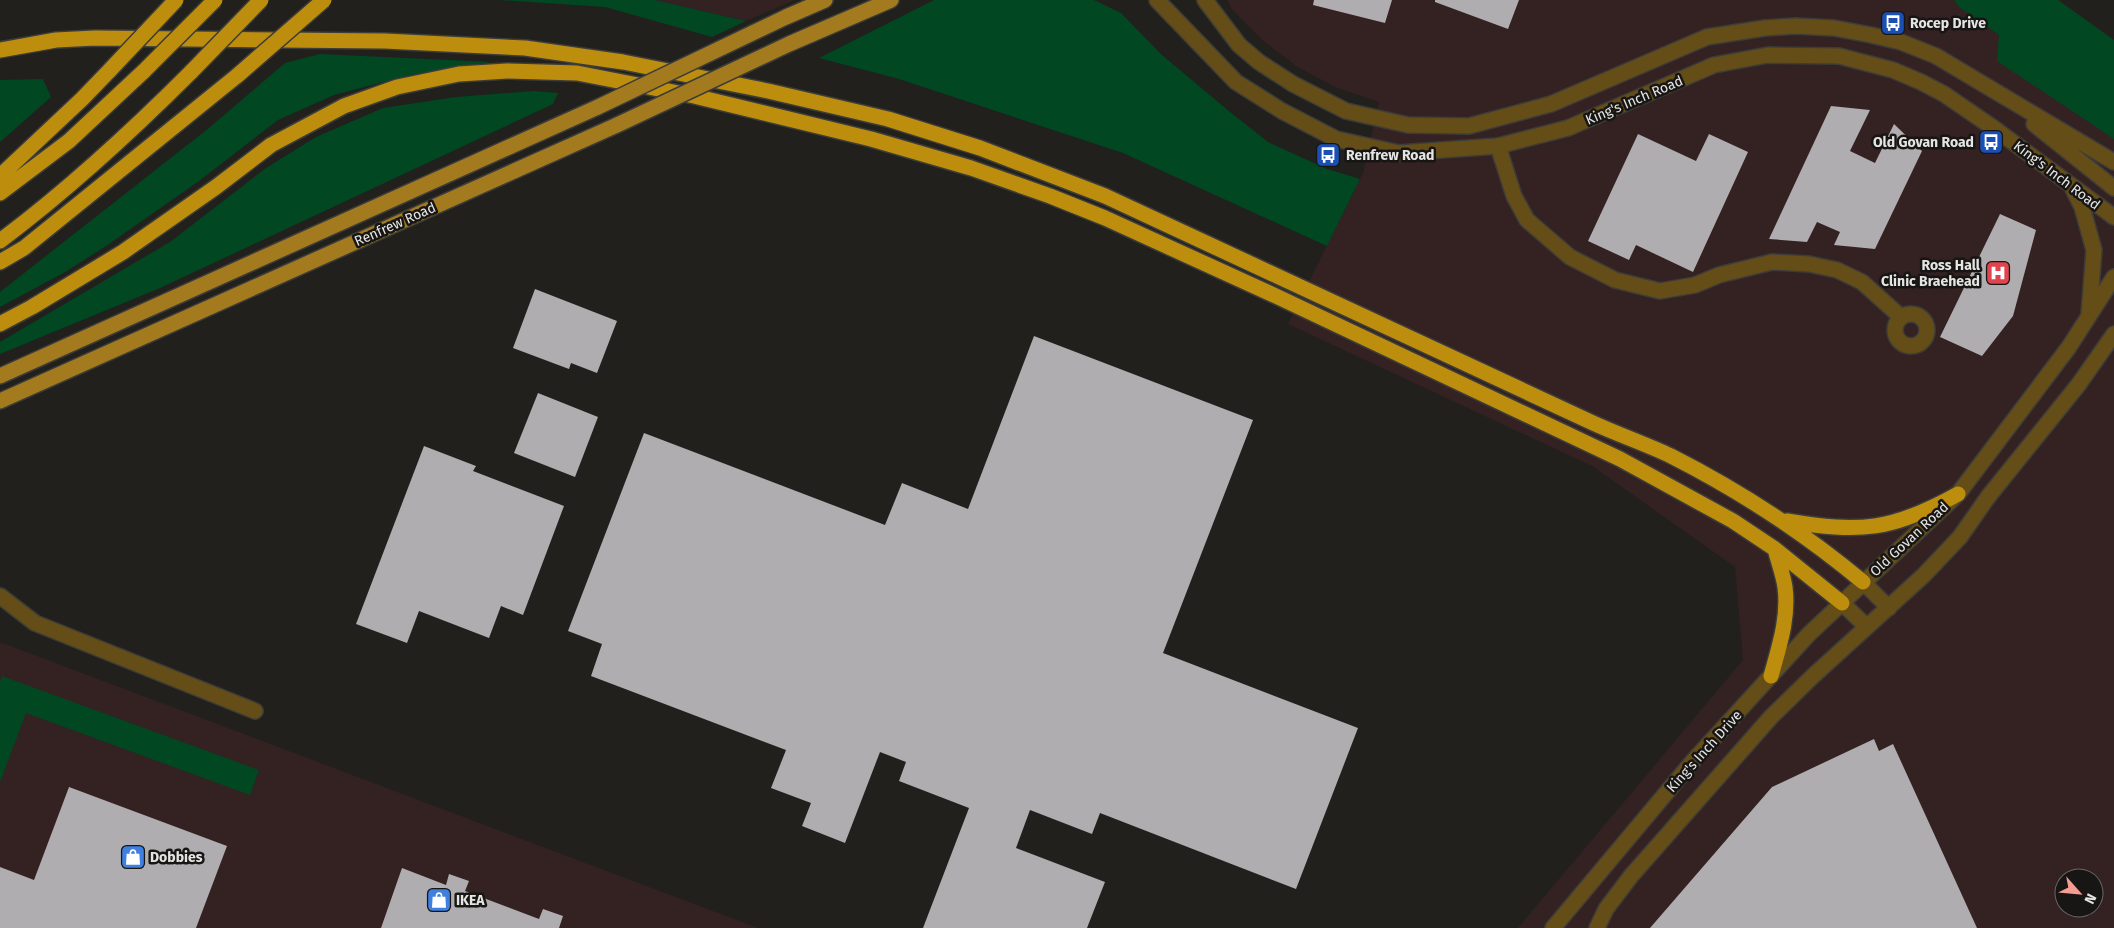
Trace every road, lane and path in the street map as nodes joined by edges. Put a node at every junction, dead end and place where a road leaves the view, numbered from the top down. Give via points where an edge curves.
1 (176, 0) edge
2 (215, 0) edge
3 (261, 0) edge
4 (324, 0) edge
5 (826, 0) edge
6 (891, 0) edge
7 (1157, 0) edge
8 (1205, 0) edge
9 (0, 50) edge
10 (1994, 91) junction
11 (1498, 146) junction
12 (2114, 162) edge
13 (0, 176) edge
14 (2072, 185) junction
15 (2114, 188) edge
16 (0, 194) edge
17 (2114, 217) edge
18 (0, 241) edge
19 (0, 262) edge
20 (2114, 277) edge
21 (1901, 317) dead end
22 (2088, 318) junction
23 (0, 324) edge
24 (2114, 334) edge
25 (0, 376) edge
26 (0, 401) edge
27 (1958, 494) junction
28 (1782, 520) junction
29 (1775, 549) junction
30 (1863, 582) junction
31 (0, 596) edge
32 (1842, 603) junction
33 (1889, 608) junction
34 (1867, 627) junction
35 (1770, 676) junction
36 (255, 711) dead end
37 (1553, 928) edge
38 (1597, 928) edge

1 - 13 highway, bridge via 82,99
2 - 16 highway, bridge via 69,141
3 - 18 highway, bridge via 140,123 90,169
4 - 19 highway, bridge via 238,75 24,248
5 - 25 main road, Renfrew Road, bridge via 598,107
6 - 26 main road, Renfrew Road, bridge
7 - 11 street, King's Inch Road via 1236,82 1336,139 1399,153
8 - 10 street, King's Inch Road via 1238,44 1293,84 1346,111 1408,125 1469,126 1551,104 1707,38 1795,26 1834,28 1901,42 1936,56
9 - 28 highway via 95,38 496,46 622,62 888,119 1050,173 1127,205 1602,427 1669,455 1741,493
10 - 12 street, King's Inch Road
10 - 15 street
11 - 14 street, King's Inch Road via 1568,128 1714,65 1768,55 1839,56 1893,70 1936,90
11 - 21 street via 1514,196 1527,220 1570,257 1615,280 1660,291 1696,285 1719,275 1772,262 1809,264 1837,270 1862,282
14 - 17 street, King's Inch Road
14 - 22 street via 2094,250
20 - 22 street, Old Govan Road
22 - 27 street, Old Govan Road
23 - 29 highway via 124,252 271,145 344,106 397,87 452,75 507,70 578,73 694,96 870,139 955,163 1050,196 1140,233 1590,444 1734,522
24 - 33 street via 1960,537
27 - 28 highway via 1928,511 1889,524 1843,528
27 - 30 street, Old Govan Road
28 - 30 highway
29 - 32 highway
29 - 35 highway via 1785,586 1786,605
30 - 32 street, King's Inch Drive
30 - 33 street
31 - 36 street via 35,623
32 - 34 street
32 - 35 street, King's Inch Drive
33 - 34 street, King's Inch Drive
34 - 38 street, King's Inch Drive via 1771,717 1631,876 1606,909
35 - 37 street, King's Inch Drive

